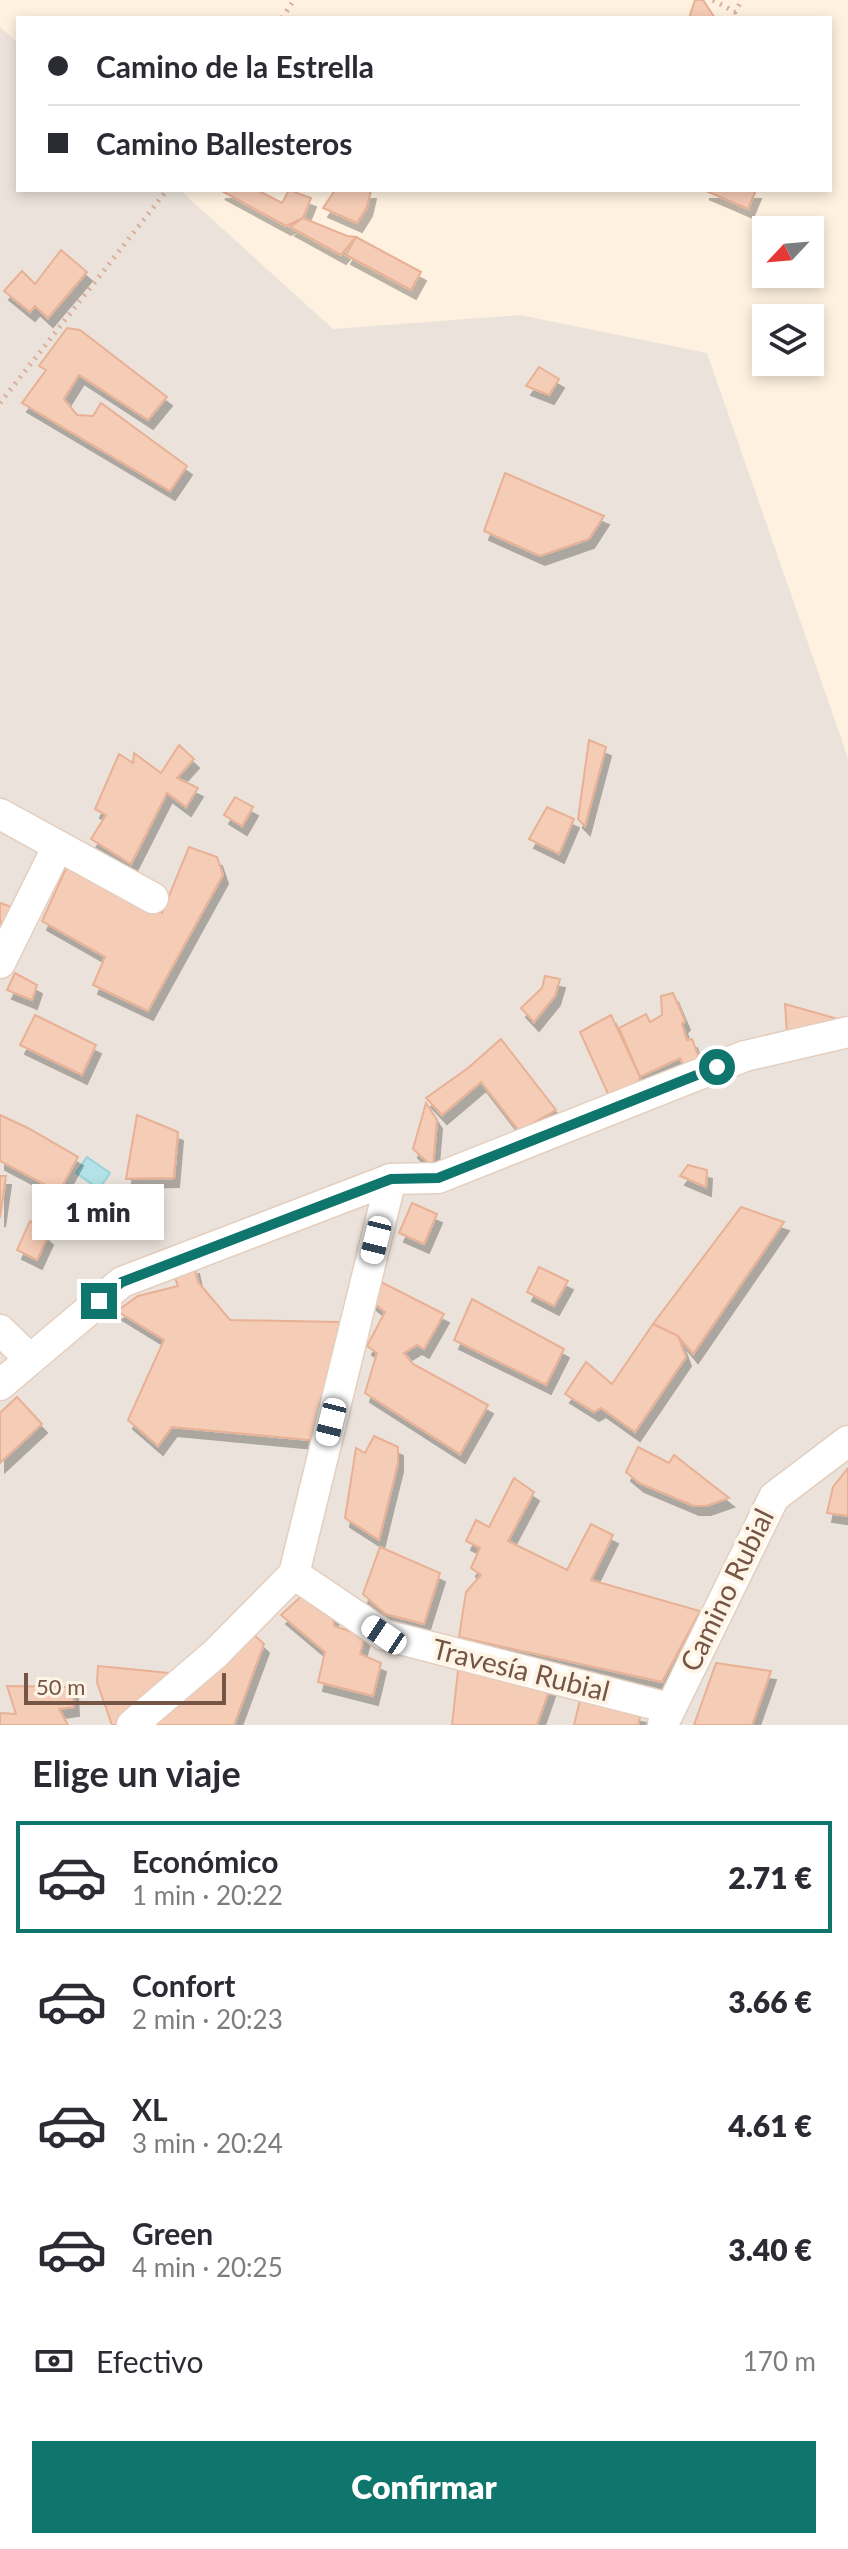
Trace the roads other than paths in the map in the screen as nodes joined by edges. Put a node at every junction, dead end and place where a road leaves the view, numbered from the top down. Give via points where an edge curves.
1 (0, 814) edge
2 (58, 846) junction
3 (153, 898) dead end
4 (0, 963) edge
5 (848, 1032) edge
6 (391, 1179) junction
7 (0, 1330) edge
8 (29, 1358) junction
9 (0, 1385) edge
10 (848, 1441) edge
11 (294, 1574) junction
12 (666, 1717) edge
13 (132, 1725) edge

1 - 2 street
2 - 3 street
2 - 4 street
5 - 6 street via 745,1056 438,1178
6 - 8 street via 122,1282
6 - 11 street
7 - 8 street
8 - 9 street
10 - 12 street, Camino Rubial via 774,1497
11 - 12 street, Travesía Rubial via 384,1635
11 - 13 street via 215,1654

